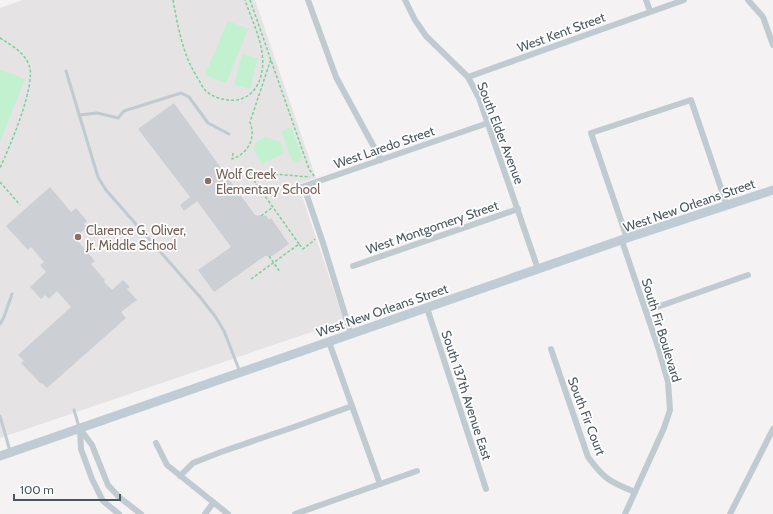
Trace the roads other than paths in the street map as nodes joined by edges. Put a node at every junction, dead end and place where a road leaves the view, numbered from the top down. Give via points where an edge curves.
1 (308, 0) edge
2 (404, 0) edge
3 (646, 0) edge
4 (684, 0) edge
5 (748, 0) edge
6 (650, 11) junction
7 (773, 45) edge
8 (66, 71) dead end
9 (468, 77) junction
10 (79, 115) junction
11 (488, 123) junction
12 (230, 134) dead end
13 (381, 160) junction
14 (304, 187) junction
15 (773, 190) edge
16 (287, 192) dead end
17 (727, 206) junction
18 (518, 209) junction
19 (625, 240) junction
20 (353, 266) dead end
21 (538, 269) junction
22 (748, 275) dead end
23 (12, 294) dead end
24 (427, 308) junction
25 (646, 311) junction
26 (0, 324) edge
27 (352, 334) junction
28 (329, 342) junction
29 (551, 349) dead end
30 (241, 374) junction
31 (352, 406) junction
32 (74, 410) dead end
33 (0, 416) edge
34 (80, 429) junction
35 (773, 429) edge
36 (771, 440) edge
37 (156, 443) dead end
38 (10, 453) junction
39 (0, 456) edge
40 (417, 471) dead end
41 (180, 476) junction
42 (380, 484) junction
43 (108, 485) junction
44 (96, 489) junction
45 (486, 489) dead end
46 (635, 492) junction
47 (214, 503) junction
48 (220, 511) edge
49 (119, 514) edge
50 (141, 514) edge
51 (206, 514) edge
52 (228, 514) edge
53 (294, 514) edge
54 (625, 514) edge
55 (730, 514) edge

1 - 13 street via 336,77
2 - 9 street, South Elder Avenue via 426,36
3 - 6 street
4 - 6 street, West Kent Street
5 - 7 street via 763,17
6 - 9 street, West Kent Street
8 - 10 lane
9 - 11 street, South Elder Avenue
10 - 12 lane via 97,113 118,118 124,111 181,93 190,96 208,123
10 - 30 lane via 98,177 106,190 215,316 224,331
11 - 13 street, West Laredo Street
11 - 18 street, South Elder Avenue
13 - 14 street, West Laredo Street
14 - 16 street, West Laredo Street
14 - 27 street
15 - 17 street, West New Orleans Street
17 - 19 street, West New Orleans Street
17 - 19 street, South Fir Boulevard via 691,100 591,133
18 - 20 street, West Montgomery Street
18 - 21 street, South Elder Avenue
19 - 21 street, West New Orleans Street
19 - 25 street, South Fir Boulevard
21 - 24 street, West New Orleans Street
22 - 25 street
23 - 26 lane
24 - 27 street, West New Orleans Street
24 - 45 street, South 137th Avenue East
25 - 46 street, South Fir Boulevard via 668,382 670,410
27 - 28 street, West New Orleans Street
28 - 30 street, West New Orleans Street
28 - 31 street
29 - 46 street, South Fir Court via 588,457 599,472 610,481
30 - 34 street, West New Orleans Street
31 - 41 street via 193,463
31 - 42 street
32 - 34 lane
33 - 38 lane
34 - 38 street, West New Orleans Street
34 - 43 street via 92,446
34 - 44 street via 81,449
35 - 36 street
36 - 55 street
37 - 41 street via 167,465
38 - 39 street, West New Orleans Street
40 - 42 street
41 - 47 street
42 - 53 street
43 - 44 street
43 - 50 street
44 - 49 street via 103,501
46 - 54 street, South Fir Boulevard
47 - 48 street
47 - 51 street
48 - 52 street

